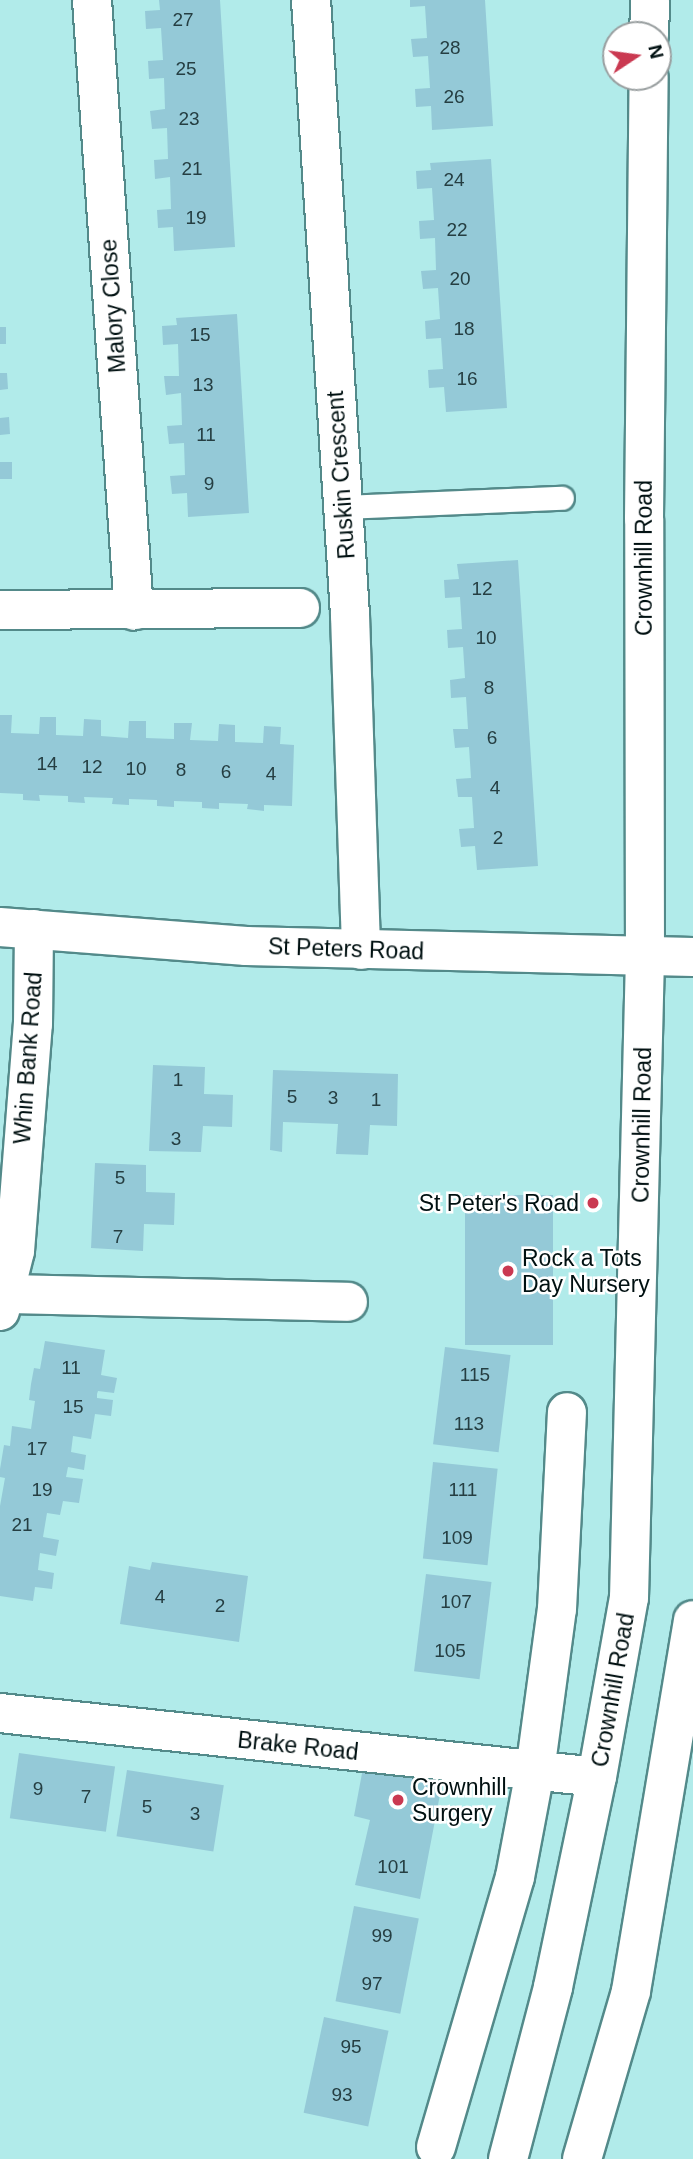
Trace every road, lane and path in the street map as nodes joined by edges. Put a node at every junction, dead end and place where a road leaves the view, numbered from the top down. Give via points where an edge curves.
1 (92, 0) edge
2 (311, 0) edge
3 (650, 0) edge
4 (649, 21) edge
5 (649, 91) edge
6 (562, 498) dead end
7 (343, 508) junction
8 (300, 608) dead end
9 (0, 610) edge
10 (134, 611) junction
11 (17, 928) edge
12 (361, 950) junction
13 (645, 957) junction
14 (693, 957) edge
15 (348, 1302) dead end
16 (3, 1303) edge
17 (567, 1412) dead end
18 (693, 1620) edge
19 (0, 1713) edge
20 (536, 1771) junction
21 (597, 1777) junction
22 (436, 2147) dead end
23 (508, 2159) edge
24 (582, 2159) edge

1 - 10 street, Malory Close
2 - 7 street, Ruskin Crescent
3 - 4 street
5 - 13 street, Crownhill Road via 643,519
6 - 7 lane
7 - 12 street, Ruskin Crescent
8 - 10 street
9 - 10 street
11 - 12 street, St Peters Road
11 - 16 street, Whin Bank Road via 33,1024 15,1251
12 - 13 street, St Peters Road
13 - 14 street, St Peters Road
13 - 21 street, Crownhill Road via 629,1598
15 - 16 street
17 - 20 street via 557,1609
18 - 24 street via 631,1991
19 - 20 street, Brake Road
20 - 21 street, Brake Road
20 - 22 street via 515,1877
21 - 23 street, Crownhill Road via 554,1987

